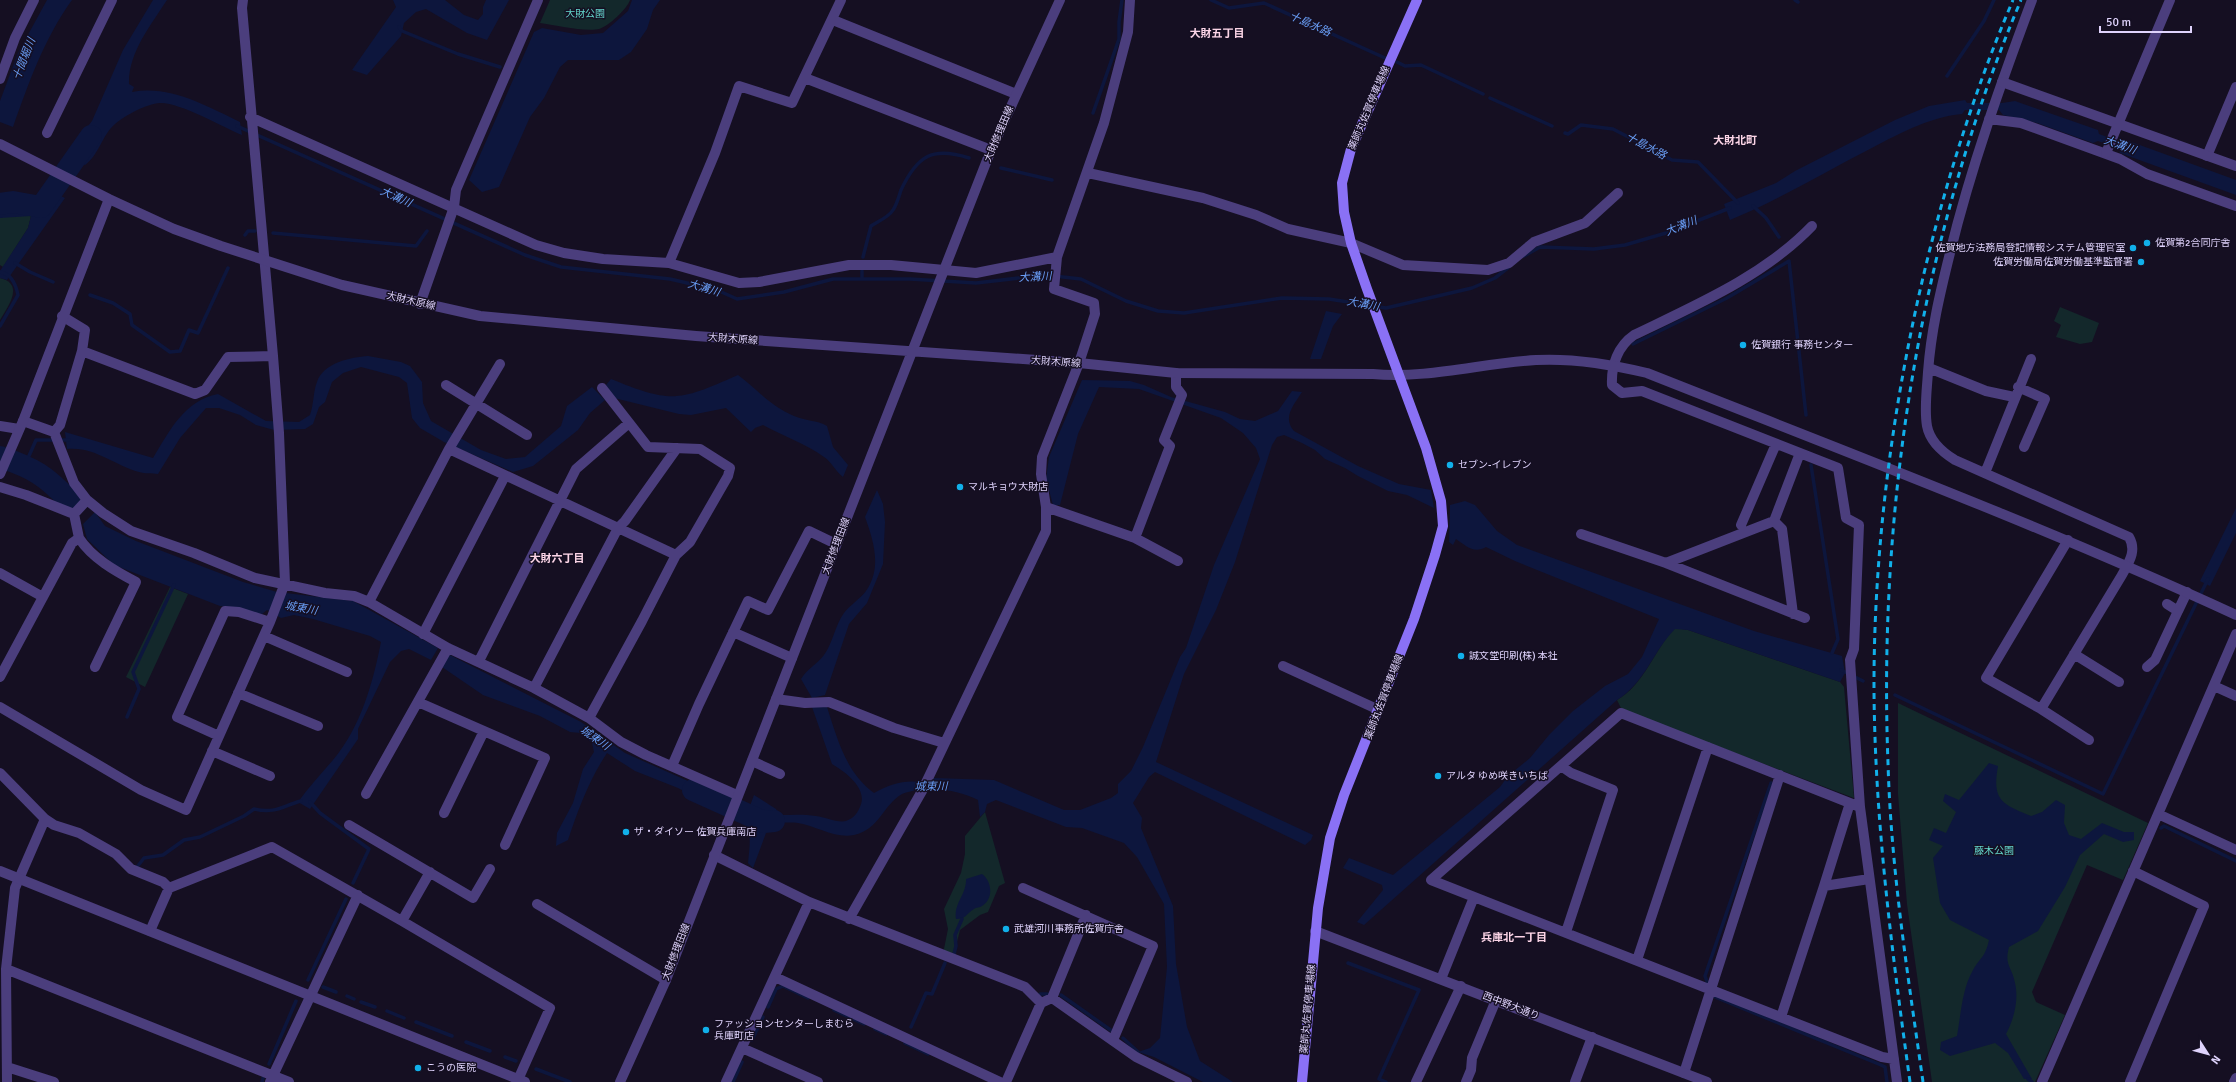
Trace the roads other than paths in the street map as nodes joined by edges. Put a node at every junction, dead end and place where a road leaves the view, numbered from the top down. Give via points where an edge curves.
1 (34, 0) edge
2 (112, 0) edge
3 (243, 0) edge
4 (538, 0) edge
5 (841, 0) edge
6 (1060, 0) edge
7 (1130, 0) edge
8 (1417, 0) edge
9 (2032, 0) edge
10 (2170, 0) edge
11 (833, 20) junction
12 (805, 78) junction
13 (0, 79) edge
14 (2002, 82) junction
15 (2236, 87) edge
16 (1016, 94) junction
17 (250, 117) junction
18 (1988, 119) junction
19 (2118, 124) junction
20 (47, 133) dead end
21 (0, 144) edge
22 (992, 150) junction
23 (2106, 151) junction
24 (2207, 156) junction
25 (2236, 166) edge
26 (1088, 173) junction
27 (1618, 193) dead end
28 (109, 199) junction
29 (454, 206) junction
30 (2236, 206) edge
31 (1812, 226) dead end
32 (1351, 242) junction
33 (1058, 257) junction
34 (265, 262) junction
35 (669, 263) junction
36 (944, 271) junction
37 (420, 304) junction
38 (62, 316) junction
39 (82, 351) junction
40 (911, 352) junction
41 (273, 356) junction
42 (2031, 359) dead end
43 (1079, 363) junction
44 (500, 364) dead end
45 (1614, 365) junction
46 (1928, 368) junction
47 (1176, 372) junction
48 (1400, 376) junction
49 (446, 385) dead end
50 (2018, 387) junction
51 (602, 388) dead end
52 (2014, 397) junction
53 (476, 403) junction
54 (629, 423) junction
55 (21, 425) junction
56 (0, 426) edge
57 (526, 435) dead end
58 (55, 437) junction
59 (1776, 444) junction
60 (2024, 447) dead end
61 (677, 448) junction
62 (449, 449) junction
63 (1800, 453) junction
64 (1985, 473) junction
65 (0, 474) edge
66 (505, 476) junction
67 (0, 487) edge
68 (87, 500) junction
69 (561, 501) junction
70 (1046, 507) junction
71 (74, 514) junction
72 (1774, 521) junction
73 (1741, 525) dead end
74 (618, 528) junction
75 (1581, 534) dead end
76 (79, 538) junction
77 (1134, 538) junction
78 (2068, 540) junction
79 (836, 544) junction
80 (676, 555) junction
81 (1178, 561) dead end
82 (1666, 563) junction
83 (2127, 565) junction
84 (0, 573) edge
85 (284, 586) junction
86 (2189, 593) junction
87 (43, 597) junction
88 (370, 602) junction
89 (2167, 604) dead end
90 (2178, 611) junction
91 (1793, 614) junction
92 (2236, 615) edge
93 (1805, 618) dead end
94 (271, 619) junction
95 (733, 632) junction
96 (423, 634) junction
97 (2236, 634) edge
98 (264, 636) junction
99 (448, 648) junction
100 (2074, 654) junction
101 (792, 658) junction
102 (4, 659) edge
103 (479, 661) junction
104 (1282, 666) dead end
105 (95, 667) dead end
106 (2147, 667) dead end
107 (347, 672) dead end
108 (0, 677) edge
109 (2119, 682) dead end
110 (2214, 686) junction
111 (534, 688) junction
112 (238, 693) junction
113 (2236, 696) edge
114 (776, 699) junction
115 (418, 702) junction
116 (0, 707) edge
117 (2041, 709) junction
118 (1379, 710) junction
119 (589, 718) junction
120 (318, 726) dead end
121 (484, 731) junction
122 (219, 736) junction
123 (2089, 740) dead end
124 (944, 743) junction
125 (1708, 747) junction
126 (212, 751) junction
127 (752, 761) junction
128 (672, 766) junction
129 (1561, 766) junction
130 (0, 773) edge
131 (780, 774) dead end
132 (1780, 775) junction
133 (270, 776) dead end
134 (366, 794) dead end
135 (738, 795) junction
136 (1850, 803) junction
137 (1860, 807) junction
138 (444, 813) dead end
139 (2158, 814) junction
140 (45, 819) junction
141 (349, 824) dead end
142 (505, 845) dead end
143 (2236, 850) edge
144 (714, 856) junction
145 (490, 869) dead end
146 (0, 870) edge
147 (2133, 871) junction
148 (430, 872) junction
149 (19, 878) junction
150 (1869, 879) junction
151 (1824, 886) junction
152 (169, 888) junction
153 (1023, 888) dead end
154 (358, 895) junction
155 (1474, 897) junction
156 (809, 902) junction
157 (537, 904) dead end
158 (1086, 915) junction
159 (849, 919) junction
160 (402, 921) junction
161 (150, 930) junction
162 (1315, 931) junction
163 (1566, 932) junction
164 (1637, 960) junction
165 (6, 969) junction
166 (775, 977) junction
167 (1441, 979) junction
168 (666, 980) junction
169 (1461, 986) junction
170 (1710, 989) junction
171 (310, 995) junction
172 (1052, 998) junction
173 (1496, 1000) junction
174 (1041, 1003) junction
175 (1781, 1017) junction
176 (1592, 1037) junction
177 (1113, 1040) junction
178 (742, 1048) junction
179 (1894, 1059) junction
180 (7, 1066) junction
181 (1684, 1073) junction
182 (2236, 1078) edge
183 (272, 1079) edge
184 (520, 1081) edge
185 (7, 1082) edge
186 (54, 1082) edge
187 (289, 1082) edge
188 (620, 1082) edge
189 (726, 1082) edge
190 (818, 1082) edge
191 (1000, 1082) edge
192 (1006, 1082) edge
193 (1187, 1082) edge
194 (1302, 1082) edge
195 (1416, 1082) edge
196 (1466, 1082) edge
197 (1575, 1082) edge
198 (1707, 1082) edge
199 (1897, 1082) edge
200 (2042, 1082) edge
201 (2130, 1082) edge
202 (2234, 1082) edge

1 - 13 street via 15,38
2 - 20 street
3 - 17 street
4 - 29 street via 456,190
5 - 11 street
6 - 16 street, 大財修理田線
7 - 26 street via 1128,32
8 - 32 main road, 薬師丸佐賀停車場線 via 1351,149 1342,182 1344,212
9 - 14 street
10 - 19 street
11 - 12 street
11 - 16 street
12 - 22 street
12 - 35 street via 792,103 739,86 716,153
14 - 18 street
14 - 19 street
15 - 24 street
16 - 22 street, 大財修理田線
17 - 29 street
17 - 34 street
18 - 23 street via 2021,123
18 - 46 street via 1961,207 1939,297
19 - 23 street
19 - 24 street
21 - 28 street, 大財木原線
22 - 36 street, 大財修理田線
23 - 30 street via 2147,174
24 - 25 street
26 - 32 street via 1203,198 1256,215 1288,229
26 - 33 street
27 - 32 street via 1585,223 1534,242 1509,263 1488,270 1403,265
28 - 34 street, 大財木原線 via 174,229
28 - 38 street
29 - 35 street via 536,245 564,253 603,259
29 - 37 street
31 - 45 street via 1792,246 1720,293 1624,342
32 - 48 main road, 薬師丸佐賀停車場線
33 - 36 street via 976,273
33 - 43 street via 1054,289 1094,303 1095,314
34 - 37 street, 大財木原線 via 342,285
34 - 41 street
35 - 36 street via 739,283 759,282 849,264 891,265
36 - 40 street, 大財修理田線
37 - 40 street, 大財木原線 via 480,316
38 - 39 street via 85,330
38 - 55 street
39 - 41 street via 195,394 205,390 228,357
39 - 58 street
40 - 43 street, 大財木原線
40 - 79 street, 大財修理田線
41 - 85 street via 279,433
42 - 50 street
43 - 47 street, 大財木原線
43 - 70 street via 1042,457 1041,474
44 - 53 street
45 - 48 street, 大財木原線 via 1585,360 1536,360
45 - 59 street via 1612,385 1622,393 1642,391
45 - 78 street, 大財木原線 via 1647,373
46 - 52 street via 1986,391
46 - 64 street via 1927,427 1933,442 1941,452
47 - 48 street, 大財木原線
47 - 77 street via 1176,387 1182,395 1164,440 1170,446
48 - 118 main road, 薬師丸佐賀停車場線 via 1441,501 1443,526 1414,619
49 - 53 street
50 - 52 street
50 - 60 street via 2045,399
51 - 54 street
52 - 64 street
53 - 57 street
53 - 62 street
54 - 61 street via 648,447
54 - 69 street via 576,469
55 - 56 street
55 - 58 street
55 - 65 street
58 - 68 street via 74,483
59 - 63 street
59 - 73 street
61 - 74 street
61 - 80 street via 700,449 730,468 728,476 690,542
62 - 66 street
62 - 88 street
63 - 72 street
63 - 137 street via 1838,468 1846,518 1859,525 1854,649 1850,660
64 - 83 street via 2129,537 2133,544 2132,556
66 - 69 street
66 - 96 street
67 - 71 street via 26,494
68 - 71 street
68 - 85 street via 131,531 255,578
69 - 74 street
69 - 103 street
70 - 77 street
70 - 124 street via 1046,531
71 - 76 street
72 - 82 street
72 - 91 street via 1782,529
74 - 80 street
74 - 111 street
75 - 82 street
76 - 87 street via 72,543
76 - 105 street via 84,546 112,569 136,582
77 - 81 street
78 - 83 street, 大財木原線
78 - 117 street via 1986,678
79 - 95 street via 809,531 768,610 748,602
79 - 101 street, 大財修理田線
80 - 119 street
82 - 91 street
83 - 86 street, 大財木原線
83 - 100 street
84 - 87 street
85 - 88 street via 354,596
85 - 94 street
86 - 90 street
86 - 92 street, 大財木原線
87 - 102 street
88 - 96 street
89 - 90 street
90 - 106 street via 2155,660
91 - 93 street
94 - 98 street
94 - 122 street via 224,611 178,717
95 - 101 street
95 - 128 street
96 - 99 street
97 - 110 street
98 - 107 street
98 - 112 street
99 - 103 street
99 - 115 street
100 - 109 street
100 - 117 street
101 - 114 street, 大財修理田線
102 - 108 street
103 - 111 street
104 - 118 street
110 - 113 street
110 - 139 street
111 - 119 street
112 - 120 street
112 - 122 street
114 - 124 street via 805,703 829,702 894,728
114 - 127 street, 大財修理田線
115 - 121 street
115 - 134 street
116 - 126 street via 141,790 186,810
117 - 123 street
118 - 162 main road, 薬師丸佐賀停車場線 via 1344,795 1330,838 1321,879
119 - 128 street via 621,742
121 - 138 street
121 - 142 street via 545,758
122 - 126 street
124 - 159 street via 922,791
125 - 129 street via 1621,713
125 - 132 street
125 - 164 street
126 - 133 street
127 - 131 street
127 - 135 street, 大財修理田線
128 - 135 street
129 - 155 street via 1431,880
129 - 163 street via 1571,773 1613,790
130 - 140 street
132 - 136 street
132 - 170 street
135 - 144 street, 大財修理田線
136 - 137 street
136 - 151 street
137 - 150 street
139 - 143 street
139 - 147 street
140 - 149 street
140 - 152 street via 54,825 79,832 116,854 131,869 163,882
141 - 148 street
144 - 156 street
144 - 168 street, 大財修理田線
145 - 148 street via 473,898
146 - 149 street
147 - 200 street
147 - 201 street via 2204,906
148 - 160 street
149 - 161 street
149 - 165 street via 15,888
150 - 151 street
150 - 179 street
151 - 175 street
152 - 154 street via 272,847
152 - 161 street
153 - 158 street
154 - 160 street
154 - 171 street
155 - 163 street
155 - 167 street
156 - 159 street
156 - 166 street
157 - 168 street
158 - 172 street
158 - 177 street via 1153,946
159 - 174 street via 1025,987
160 - 184 street via 550,1008
161 - 171 street
162 - 167 street, 西中野大通り
162 - 194 main road, 薬師丸佐賀停車場線
163 - 164 street
164 - 170 street
165 - 180 street
165 - 183 street
166 - 178 street
166 - 191 street
167 - 169 street, 西中野大通り
168 - 188 street, 大財修理田線
169 - 173 street, 西中野大通り
169 - 195 street
170 - 175 street
170 - 181 street
171 - 183 street
171 - 184 street
172 - 174 street
172 - 177 street
173 - 176 street, 西中野大通り
173 - 196 street via 1472,1058
174 - 192 street
175 - 179 street via 1882,1057
176 - 181 street, 西中野大通り
176 - 197 street
177 - 193 street via 1136,1057
178 - 189 street
178 - 190 street
179 - 199 street
180 - 185 street
180 - 186 street
181 - 198 street, 西中野大通り
182 - 202 street
183 - 187 street

